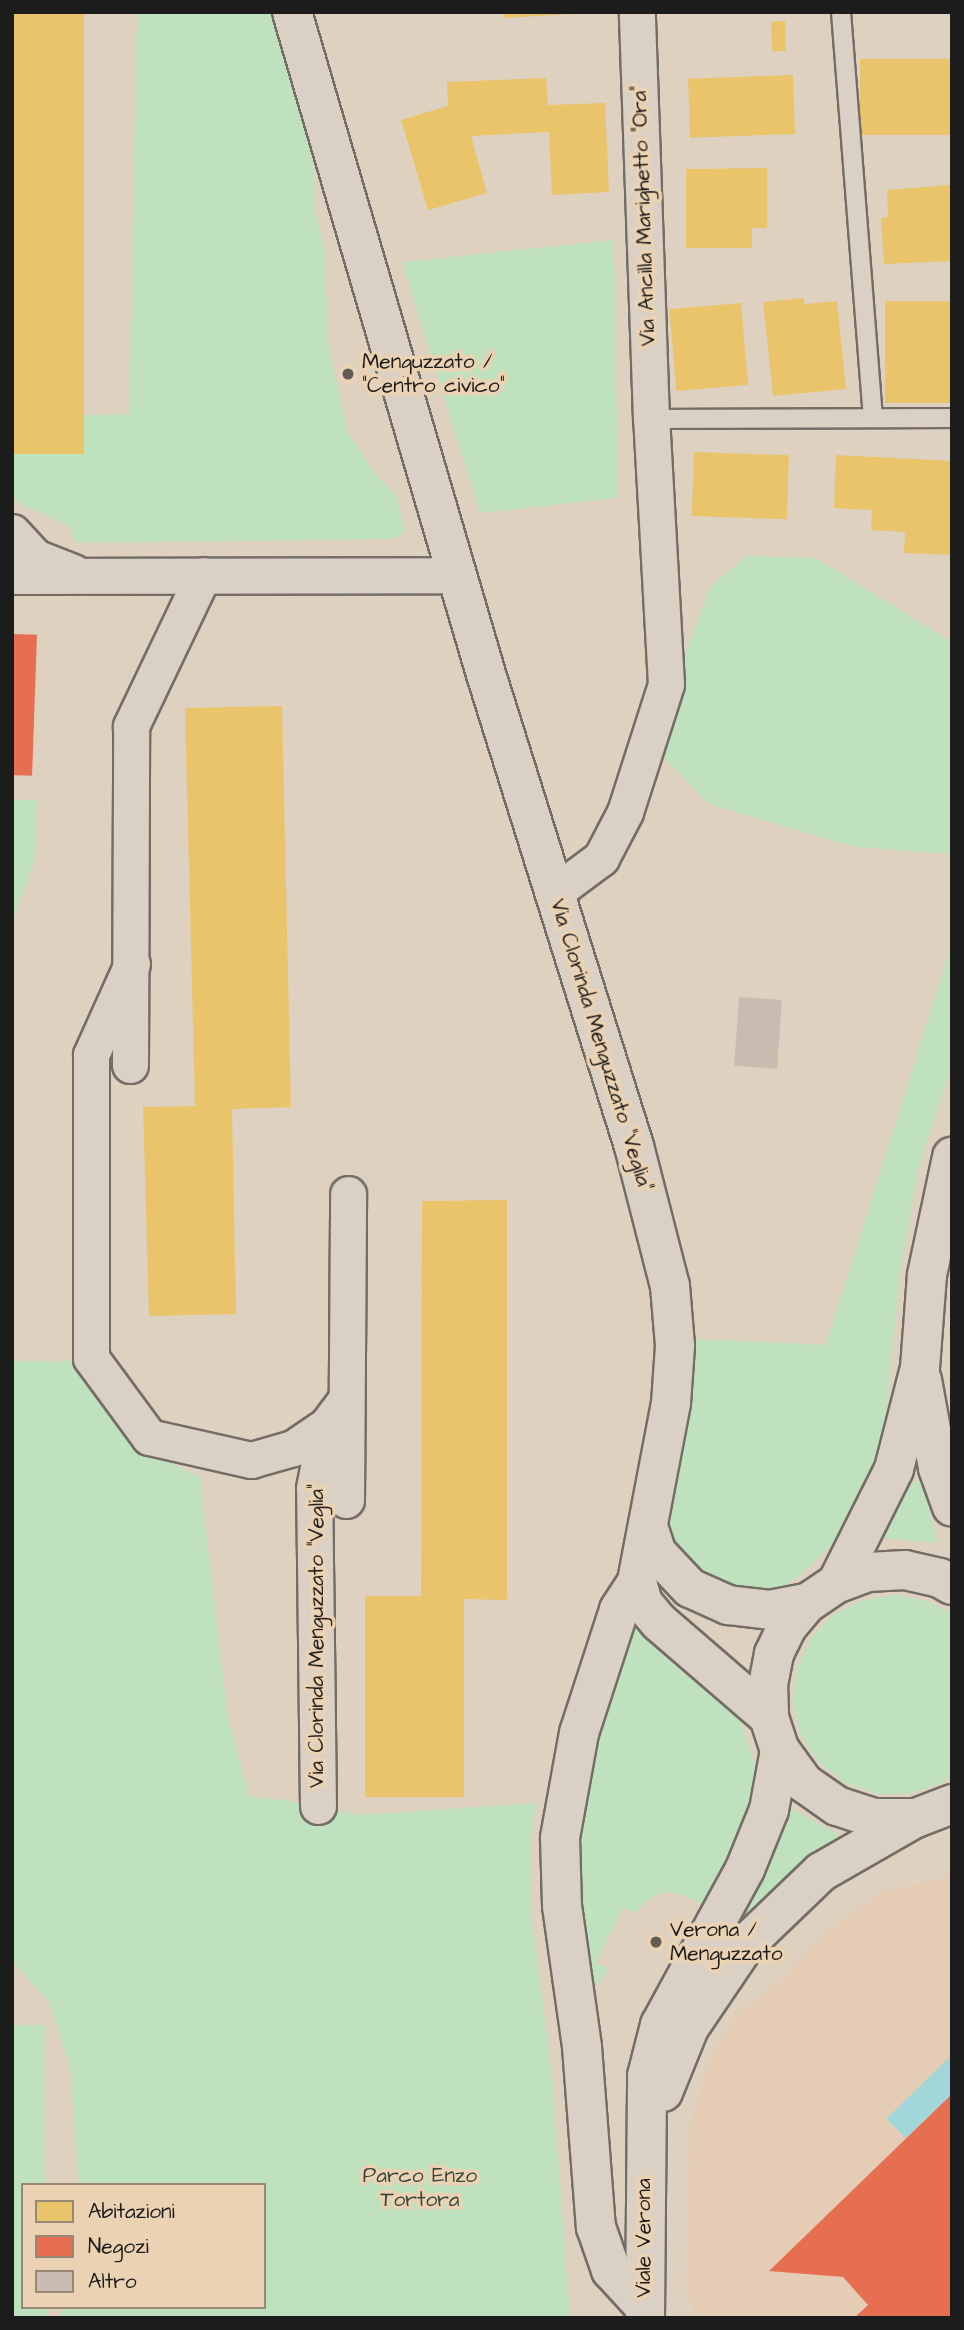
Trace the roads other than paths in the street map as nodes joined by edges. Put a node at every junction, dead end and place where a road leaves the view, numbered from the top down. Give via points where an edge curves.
1 (292, 12) edge
2 (637, 12) edge
3 (841, 12) edge
4 (873, 418) junction
5 (952, 418) edge
6 (651, 419) junction
7 (12, 532) edge
8 (83, 575) junction
9 (203, 575) junction
10 (456, 575) junction
11 (12, 576) edge
12 (554, 893) junction
13 (132, 964) junction
14 (130, 1065) dead end
15 (952, 1157) edge
16 (348, 1194) dead end
17 (943, 1240) edge
18 (920, 1368) junction
19 (336, 1412) junction
20 (346, 1500) dead end
21 (952, 1507) edge
22 (648, 1526) junction
23 (637, 1582) junction
24 (952, 1585) edge
25 (822, 1593) junction
26 (775, 1733) junction
27 (952, 1804) edge
28 (318, 1806) dead end
29 (916, 1818) junction
30 (644, 2158) junction
31 (644, 2312) edge

1 - 10 main road, Via Clorinda Menguzzato "Veglia"
2 - 6 street, Via Ancilla Marighetto "Ora"
3 - 4 lane
4 - 5 lane
4 - 6 lane
6 - 12 street, Via Ancilla Marighetto "Ora" via 666,684 625,812 601,858
7 - 8 street via 35,556
8 - 9 street
8 - 11 street
9 - 10 street
9 - 13 street via 131,726
10 - 12 main road, Via Clorinda Menguzzato "Veglia"
12 - 22 main road, Via Clorinda Menguzzato "Veglia" via 634,1146 670,1286 675,1346 671,1403
13 - 14 street
13 - 19 street via 91,1055 91,1358 149,1437 251,1460 293,1448
15 - 17 main road
16 - 19 street, Via Clorinda Menguzzato "Veglia"
17 - 18 main road via 927,1275
18 - 21 main road via 937,1468
18 - 25 main road, Viale Verona via 894,1469
19 - 20 street, Via Clorinda Menguzzato "Veglia"
19 - 28 street, Via Clorinda Menguzzato "Veglia" via 314,1488
22 - 23 main road, Via Clorinda Menguzzato "Veglia"
22 - 25 main road via 657,1553 690,1588 728,1605 769,1610
23 - 26 main road via 643,1603 659,1622
23 - 31 main road via 619,1610 579,1733 560,1838 562,1906 582,2047 596,2227 611,2270
24 - 25 main road via 905,1570 868,1572
25 - 26 main road, Viale Verona via 787,1627 774,1654 768,1684
26 - 29 main road via 804,1783 837,1806 876,1818
26 - 30 main road, Viale Verona via 769,1810 745,1869 660,2025 647,2076
27 - 29 main road
29 - 30 main road, Viale Verona via 821,1872 744,1945 690,2028 666,2081
30 - 31 main road, Viale Verona

